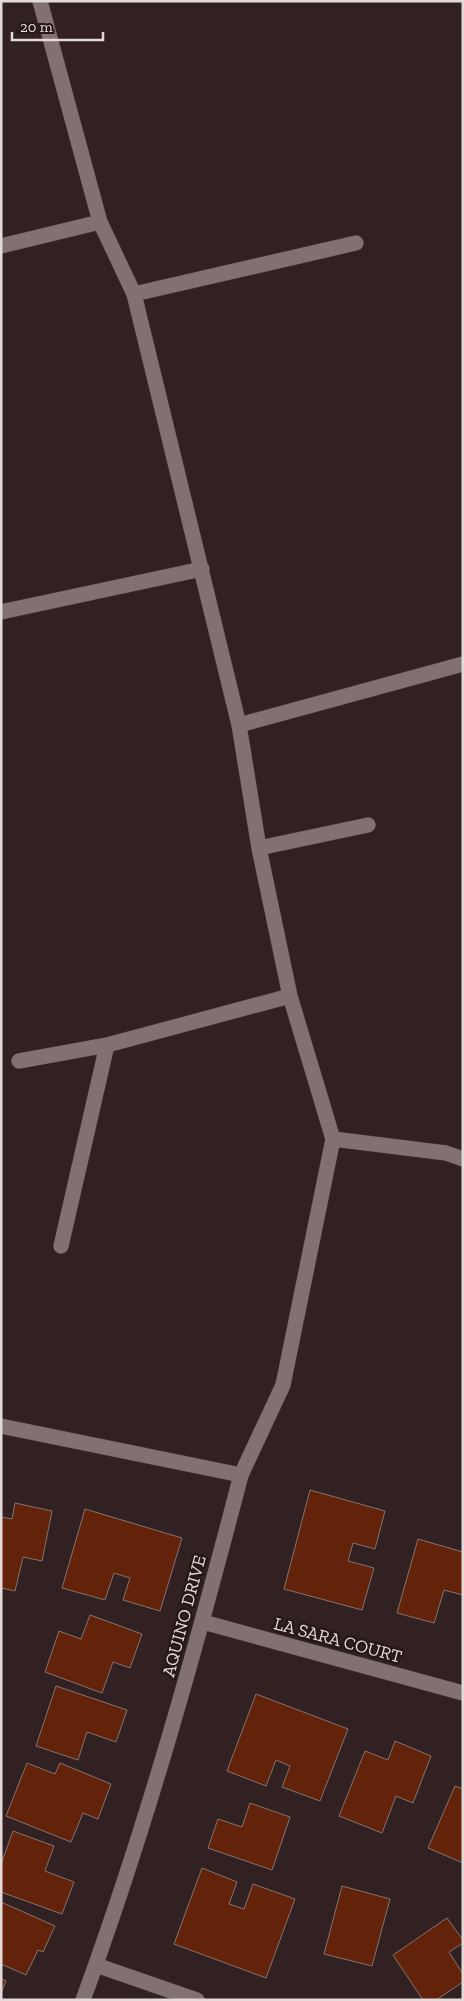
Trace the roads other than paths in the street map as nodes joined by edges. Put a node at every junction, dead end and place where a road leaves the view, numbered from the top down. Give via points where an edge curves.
1 (40, 1) edge
2 (100, 222) junction
3 (356, 243) dead end
4 (1, 246) edge
5 (134, 294) junction
6 (202, 569) junction
7 (1, 612) edge
8 (463, 664) edge
9 (239, 725) junction
10 (368, 825) dead end
11 (260, 848) junction
12 (290, 996) junction
13 (107, 1045) junction
14 (19, 1061) dead end
15 (333, 1138) junction
16 (463, 1159) edge
17 (61, 1246) dead end
18 (1, 1426) edge
19 (241, 1475) junction
20 (203, 1622) junction
21 (463, 1693) edge
22 (96, 1965) junction
23 (84, 2000) edge
24 (197, 2000) edge

1 - 2 street
2 - 4 street
2 - 5 street
3 - 5 street
5 - 6 street
6 - 7 street
6 - 9 street
8 - 9 street
9 - 11 street
10 - 11 street
11 - 12 street
12 - 13 street
12 - 15 street
13 - 14 street
13 - 17 street
15 - 16 street via 446,1153
15 - 19 street, AQUINO DRIVE via 283,1385
18 - 19 street
19 - 20 street, AQUINO DRIVE
20 - 21 street, LA SARA COURT
20 - 22 street, AQUINO DRIVE via 159,1776
22 - 23 street, AQUINO DRIVE
22 - 24 street

